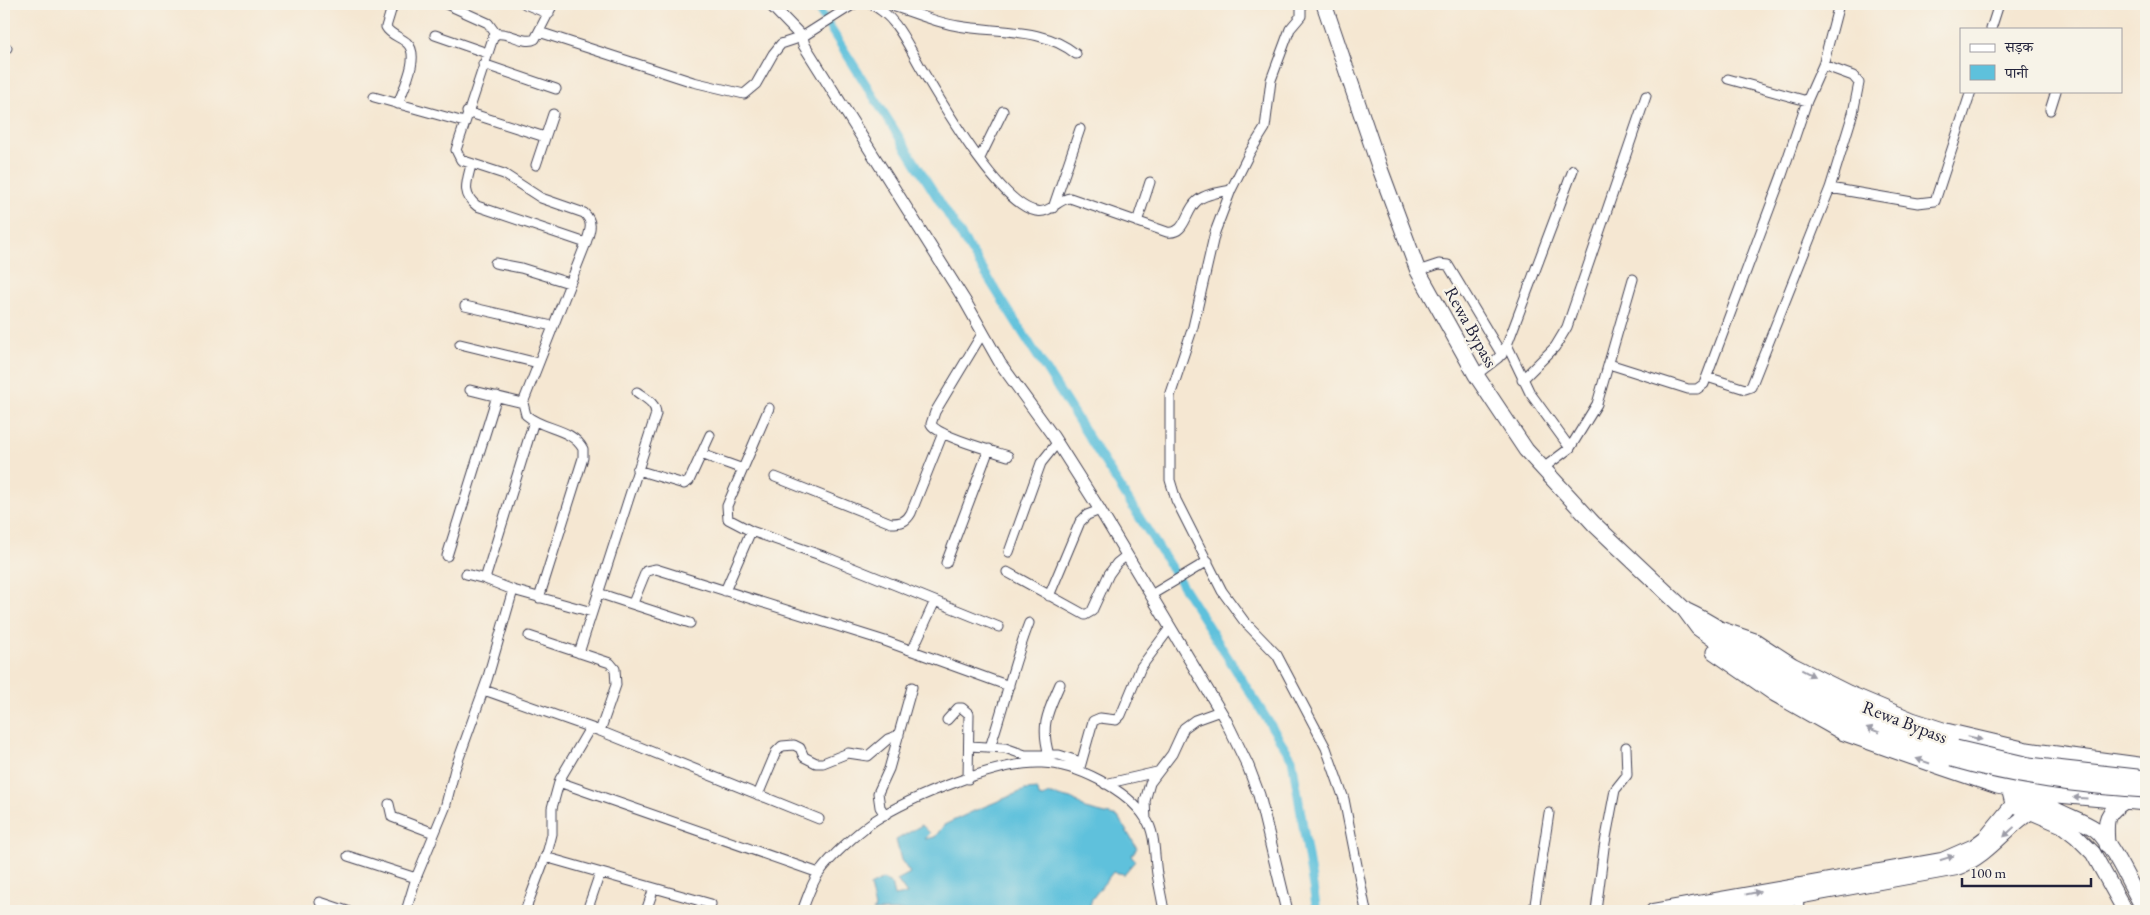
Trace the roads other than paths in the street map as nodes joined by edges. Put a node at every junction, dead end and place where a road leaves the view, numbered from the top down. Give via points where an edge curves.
1 (393, 4) edge
2 (446, 4) edge
3 (525, 4) edge
4 (553, 4) edge
5 (770, 4) edge
6 (870, 4) edge
7 (1301, 4) edge
8 (1324, 4) edge
9 (1839, 4) edge
10 (1999, 4) edge
11 (851, 5) edge
12 (896, 5) edge
13 (549, 14) junction
14 (891, 19) junction
15 (1991, 28) edge
16 (539, 32) junction
17 (496, 34) junction
18 (435, 35) dead end
19 (805, 35) junction
20 (487, 53) junction
21 (1076, 54) dead end
22 (483, 64) junction
23 (1823, 65) junction
24 (1728, 79) dead end
25 (556, 89) dead end
26 (1971, 92) edge
27 (2056, 92) edge
28 (1646, 96) dead end
29 (374, 97) dead end
30 (1807, 101) junction
31 (398, 104) junction
32 (2050, 110) dead end
33 (1003, 111) dead end
34 (467, 112) junction
35 (553, 114) dead end
36 (464, 122) junction
37 (1080, 129) dead end
38 (546, 137) junction
39 (980, 158) junction
40 (471, 165) junction
41 (536, 165) dead end
42 (1573, 170) dead end
43 (1150, 182) dead end
44 (1830, 188) junction
45 (1230, 190) junction
46 (1053, 208) junction
47 (1137, 222) junction
48 (586, 243) junction
49 (495, 263) dead end
50 (1418, 271) junction
51 (1633, 279) dead end
52 (569, 283) junction
53 (466, 306) dead end
54 (552, 326) junction
55 (982, 334) junction
56 (460, 344) dead end
57 (1507, 345) junction
58 (1502, 354) junction
59 (538, 364) junction
60 (1609, 364) junction
61 (1476, 375) junction
62 (1707, 377) junction
63 (1522, 380) junction
64 (470, 390) dead end
65 (637, 392) dead end
66 (497, 396) junction
67 (524, 402) junction
68 (769, 408) dead end
69 (534, 422) junction
70 (943, 433) junction
71 (710, 435) dead end
72 (1057, 443) junction
73 (1570, 448) junction
74 (989, 449) junction
75 (701, 454) junction
76 (1008, 456) dead end
77 (743, 469) junction
78 (1542, 469) junction
79 (637, 470) junction
80 (775, 477) dead end
81 (1100, 510) junction
82 (751, 531) junction
83 (1009, 552) dead end
84 (1127, 555) junction
85 (447, 556) dead end
86 (1208, 561) junction
87 (946, 563) dead end
88 (1007, 572) dead end
89 (466, 574) dead end
90 (485, 579) junction
91 (512, 590) junction
92 (725, 591) junction
93 (598, 593) junction
94 (1153, 593) junction
95 (1049, 596) junction
96 (540, 598) junction
97 (935, 601) junction
98 (633, 604) junction
99 (1684, 609) junction
100 (592, 612) junction
101 (690, 623) dead end
102 (1029, 623) dead end
103 (999, 627) dead end
104 (1170, 628) junction
105 (1698, 628) junction
106 (1717, 628) junction
107 (530, 636) dead end
108 (912, 651) junction
109 (579, 653) junction
110 (1751, 659) junction
111 (1060, 684) dead end
112 (1009, 686) junction
113 (912, 688) dead end
114 (484, 690) junction
115 (1220, 711) junction
116 (947, 720) dead end
117 (590, 728) junction
118 (600, 732) junction
119 (899, 735) junction
120 (969, 746) junction
121 (990, 747) junction
122 (1626, 747) dead end
123 (2017, 748) junction
124 (2039, 751) junction
125 (1049, 755) junction
126 (1080, 766) junction
127 (2146, 766) edge
128 (1157, 772) junction
129 (2146, 778) edge
130 (968, 779) junction
131 (559, 782) junction
132 (1105, 784) junction
133 (2009, 788) junction
134 (2146, 790) edge
135 (758, 795) junction
136 (2041, 798) junction
137 (2125, 801) junction
138 (2146, 803) edge
139 (389, 804) dead end
140 (2013, 804) junction
141 (2030, 812) junction
142 (1549, 813) dead end
143 (885, 815) junction
144 (819, 819) dead end
145 (1146, 820) junction
146 (434, 834) junction
147 (2107, 845) junction
148 (348, 856) dead end
149 (545, 857) junction
150 (600, 873) junction
151 (819, 873) junction
152 (416, 878) junction
153 (654, 888) junction
154 (1798, 890) junction
155 (320, 902) dead end
156 (711, 904) dead end
157 (347, 911) edge
158 (406, 911) edge
159 (526, 911) edge
160 (587, 911) edge
161 (646, 911) edge
162 (802, 911) edge
163 (1164, 911) edge
164 (1287, 911) edge
165 (1366, 911) edge
166 (1534, 911) edge
167 (1596, 911) edge
168 (1653, 911) edge
169 (1720, 911) edge
170 (1799, 911) edge
171 (2126, 911) edge
172 (2145, 911) edge

1 - 31 street via 386,26 388,31 410,45 412,51 412,61
2 - 17 street via 488,23
3 - 13 street
4 - 13 street
5 - 19 street
6 - 14 street
7 - 45 street via 1301,16 1290,29 1271,80 1265,128
8 - 50 highway, Rewa Bypass
9 - 23 street
10 - 15 street
11 - 19 street
12 - 14 street
12 - 21 street via 955,26 1055,40
13 - 16 street
14 - 39 street via 945,109
16 - 17 street via 531,41
16 - 19 street via 693,82 744,94 756,84 781,44
17 - 20 street
18 - 20 street
19 - 55 street via 804,45
20 - 22 street
22 - 25 street
22 - 34 street
23 - 30 street
23 - 44 street via 1853,76 1859,83
24 - 30 street
26 - 44 street via 1935,201 1918,203
27 - 32 street
28 - 63 street via 1567,327 1555,347
29 - 31 street
30 - 62 street
31 - 36 street
33 - 39 street
34 - 36 street
34 - 38 street
35 - 38 street
36 - 40 street via 456,150 461,160
37 - 46 street
38 - 41 street
39 - 46 street via 1014,200 1037,211
40 - 48 street via 504,174 541,198 584,213 591,223
40 - 48 street via 466,193 477,206
42 - 57 street
43 - 47 street
44 - 62 street via 1750,387 1745,389
45 - 47 street via 1199,199 1177,232
45 - 86 street via 1215,232 1193,327 1169,404 1170,485
46 - 47 street via 1070,198
48 - 52 street
49 - 52 street
50 - 58 street via 1448,264
50 - 61 highway, Rewa Bypass
51 - 60 street
52 - 54 street
53 - 54 street
54 - 59 street
55 - 70 street via 931,420 932,427
55 - 72 street
56 - 59 street
57 - 58 street
57 - 63 street
58 - 61 street
59 - 67 street
60 - 62 street via 1693,390 1701,388
60 - 73 street via 1597,404
61 - 78 highway, Rewa Bypass via 1510,429
63 - 73 street
64 - 66 street
65 - 79 street via 653,404 656,414
66 - 67 street
66 - 85 street
67 - 69 street via 526,415
68 - 77 street
69 - 90 street
69 - 96 street via 572,436 583,449
70 - 74 street
70 - 80 street via 911,513 900,523 891,523
71 - 75 street
72 - 81 street
72 - 83 street via 1041,464
73 - 78 street
74 - 76 street
74 - 87 street
75 - 77 street
75 - 79 street via 684,484
77 - 82 street via 726,513 728,519
78 - 99 highway, Rewa Bypass via 1619,550
79 - 93 street
81 - 84 street
81 - 95 street via 1080,522
82 - 92 street
82 - 97 street
84 - 94 street
84 - 95 street via 1113,568 1088,615 1080,614
86 - 94 street
86 - 165 street via 1236,612 1277,655 1326,748 1344,799
88 - 95 street
89 - 90 street
90 - 91 street
91 - 96 street
91 - 114 street
92 - 98 street via 650,569 644,574
92 - 108 street
93 - 98 street
93 - 100 street
94 - 104 street
96 - 100 street
97 - 103 street
97 - 108 street
98 - 101 street
99 - 105 highway, Rewa Bypass
99 - 106 highway, Rewa Bypass
100 - 109 street
102 - 112 street
104 - 115 street
104 - 126 street via 1148,654 1121,715 1116,720 1100,718 1093,721
105 - 110 highway, Rewa Bypass
133 -> 105 highway via 1844,733 1734,668 1715,653
106 - 110 highway, Rewa Bypass
106 -> 123 highway via 1754,641 1792,665 1912,720
107 - 109 street
108 - 112 street
109 - 118 street via 610,663 615,668 616,685
110 - 129 highway, Rewa Bypass, bridge via 1866,715 1956,748 2029,765
134 -> 110 highway, Rewa Bypass, bridge via 2089,787 2026,778 1952,759 1817,705
111 - 125 street via 1045,720 1044,740
112 - 121 street
113 - 119 street
114 - 117 street
114 - 146 street
115 - 128 street via 1189,724
115 - 164 street via 1259,795
116 - 120 street via 958,708 966,710
117 - 118 street
117 - 131 street
118 - 135 street
119 - 135 street via 888,739 868,756 848,753 824,763 810,761 794,745 782,746 776,752
119 - 143 street via 878,793
120 - 121 street
120 - 130 street
121 - 125 street
122 - 167 street via 1627,776 1615,790
123 - 124 highway
123 - 133 highway
124 - 127 highway
124 - 136 highway
125 - 126 street via 1059,755
126 - 130 street via 1031,763
126 - 132 street
128 - 132 street
128 - 145 street via 1146,793
130 - 143 street
131 - 149 street via 552,808 552,834
131 - 151 street
132 - 145 street via 1127,797
133 - 136 highway
133 - 140 highway
135 - 144 street
137 -> 136 highway
136 - 140 main road
136 - 141 main road
136 - 147 highway via 2096,830
137 - 138 highway
137 - 147 highway via 2111,810 2106,823
139 - 146 street via 392,817
140 - 141 highway
154 -> 140 main road via 1956,856 1986,837
141 -> 154 main road via 1980,857 1957,868
141 - 171 highway via 2062,825 2093,853
142 - 166 street
143 - 151 street via 843,848
145 - 163 street via 1154,844
146 - 152 street
147 - 172 highway
148 - 152 street
149 - 150 street
149 - 159 street
150 - 153 street
150 - 160 street
151 - 162 street
152 - 158 street
153 - 156 street
153 - 161 street
168 -> 154 main road
154 - 169 main road
154 - 170 street
155 - 157 street

